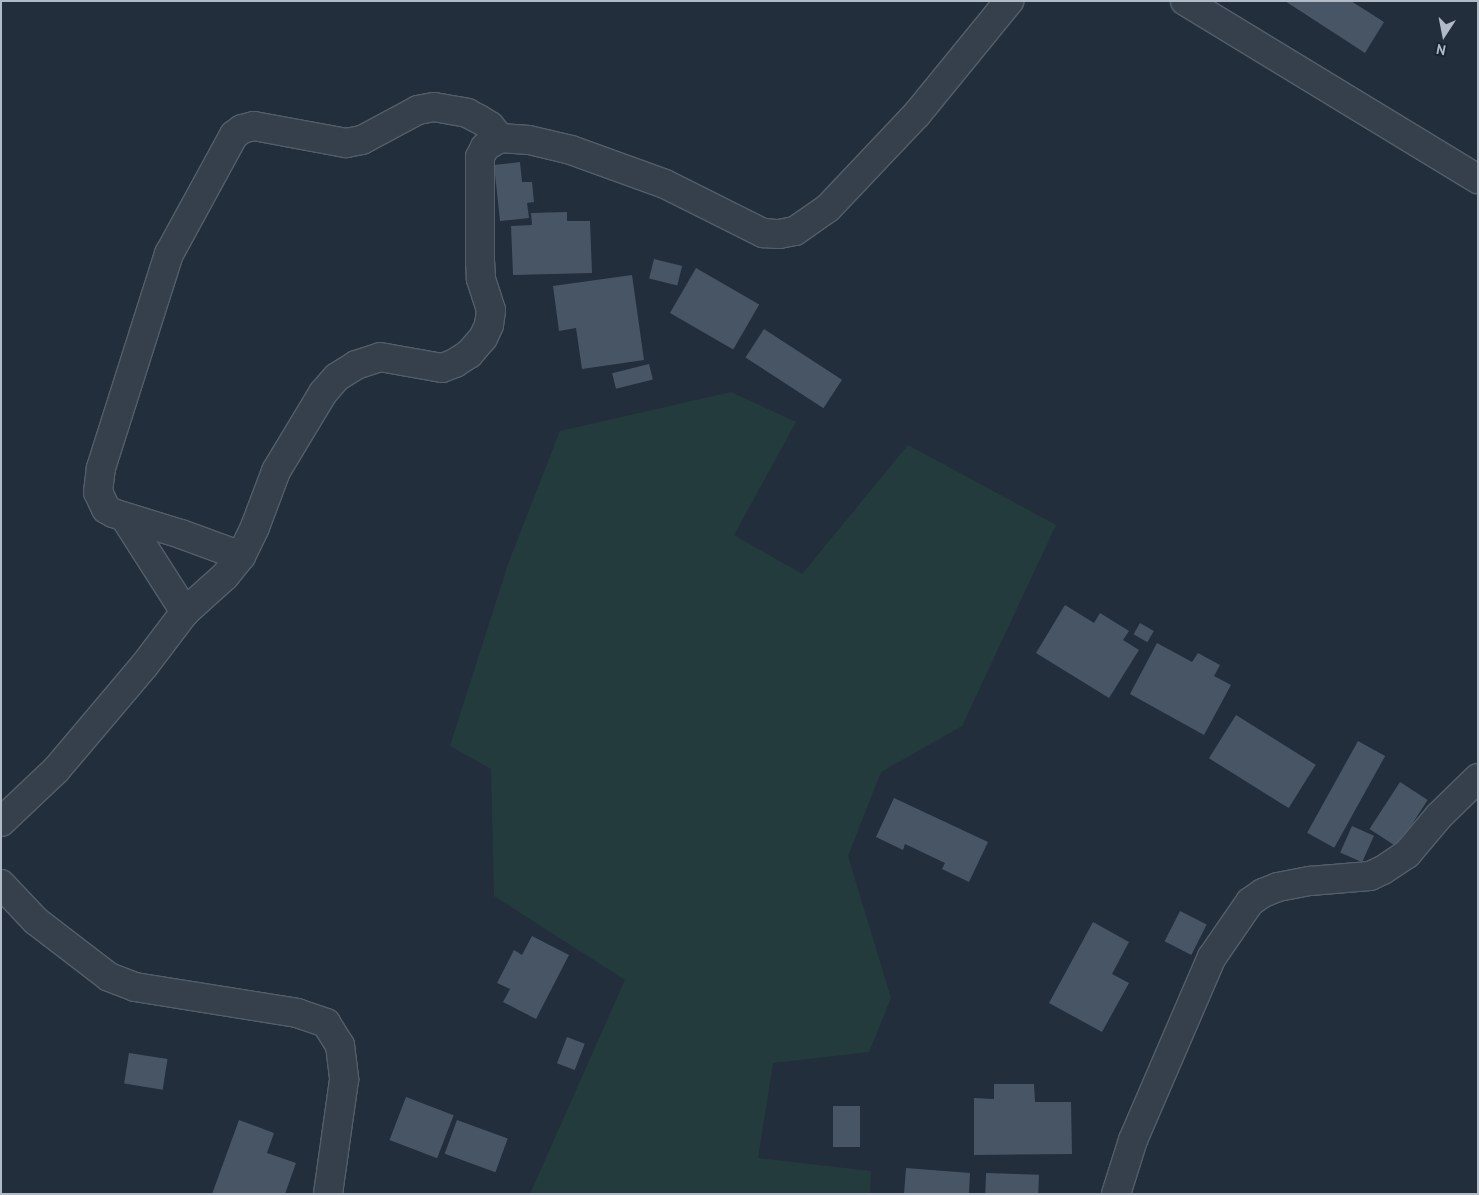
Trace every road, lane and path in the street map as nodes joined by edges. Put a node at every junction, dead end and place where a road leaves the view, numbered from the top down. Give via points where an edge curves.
1 (1009, 1) edge
2 (1185, 1) edge
3 (500, 138) junction
4 (1478, 179) edge
5 (125, 518) junction
6 (241, 556) junction
7 (185, 612) junction
8 (1478, 778) edge
9 (1, 822) edge
10 (1, 884) edge
11 (328, 1194) edge
12 (1116, 1194) edge

1 - 3 street via 917,114 828,208 795,231 763,233 665,184 606,161 529,140
2 - 4 street
3 - 5 street via 479,118 434,107 418,110 362,140 346,143 254,126 242,128 234,135 170,254 101,468 98,492 101,502 106,509
3 - 6 street via 485,147 480,157 481,279 491,310 483,338 469,354 442,368 380,357 336,377 276,471
5 - 6 street
5 - 7 street
6 - 7 street via 225,576
7 - 9 street via 56,770
8 - 12 street via 1439,816 1407,854 1383,870 1370,876 1310,880 1278,887 1250,902 1212,957 1133,1140
10 - 11 street via 36,921 109,977 135,987 297,1013 326,1023 340,1045 344,1080

